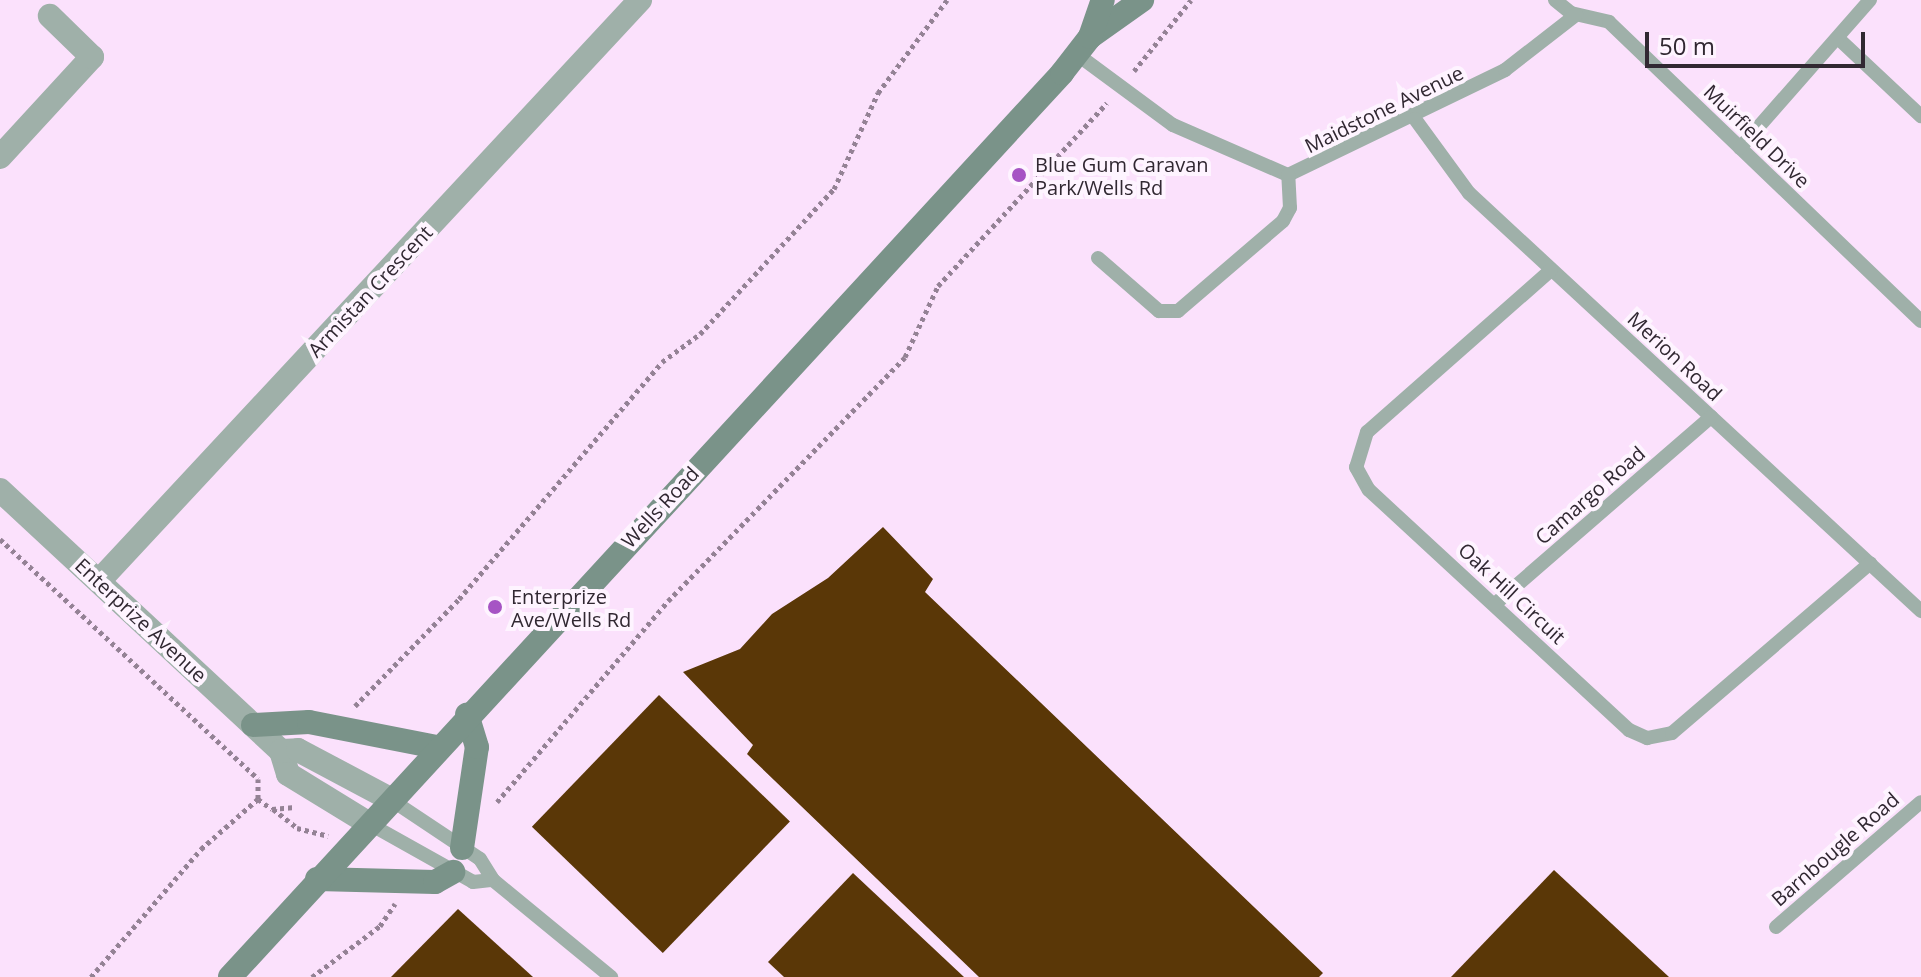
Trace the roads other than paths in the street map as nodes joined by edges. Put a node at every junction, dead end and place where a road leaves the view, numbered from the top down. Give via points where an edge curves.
1 (640, 0) edge
2 (1103, 0) edge
3 (1142, 0) edge
4 (1555, 0) edge
5 (1870, 0) edge
6 (1576, 15) junction
7 (50, 16) dead end
8 (1841, 41) junction
9 (1084, 46) junction
10 (1921, 116) edge
11 (1415, 119) junction
12 (1740, 148) junction
13 (0, 157) edge
14 (1288, 175) junction
15 (1098, 258) dead end
16 (1551, 270) junction
17 (1921, 321) edge
18 (1711, 417) junction
19 (0, 490) edge
20 (1870, 563) junction
21 (99, 581) junction
22 (1495, 604) junction
23 (1921, 611) edge
24 (467, 714) junction
25 (253, 725) junction
26 (437, 747) junction
27 (281, 751) junction
28 (390, 799) junction
29 (1921, 802) edge
30 (368, 823) junction
31 (462, 848) junction
32 (453, 872) junction
33 (317, 879) junction
34 (493, 880) junction
35 (1776, 927) dead end
36 (230, 977) edge
37 (611, 977) edge

1 - 21 street, Armistan Crescent
2 - 9 main road, Wells Road
3 - 9 main road, Wells Road
4 - 6 lane, Muirfield Drive
5 - 8 lane
6 - 11 lane, Maidstone Avenue via 1521,61
6 - 12 lane, Muirfield Drive via 1609,22
7 - 13 street via 92,57
8 - 10 lane
8 - 12 lane
9 - 14 lane, Maidstone Avenue via 1119,90 1234,157
9 - 24 main road, Wells Road
11 - 14 lane, Maidstone Avenue
11 - 16 lane, Merion Road via 1469,193
12 - 17 lane, Muirfield Drive
14 - 15 lane via 1290,208 1283,221 1178,311 1159,311
16 - 18 lane, Merion Road
16 - 22 lane, Oak Hill Circuit via 1367,432 1355,450 1369,490
18 - 20 lane, Merion Road
18 - 22 lane, Camargo Road
19 - 21 street, Enterprize Avenue
20 - 22 lane, Oak Hill Circuit via 1658,738 1629,730
20 - 23 lane, Merion Road
21 - 25 street, Enterprize Avenue
24 - 26 main road, Wells Road
24 - 31 main road via 477,747
25 - 26 main road via 309,722
25 - 27 street, Enterprize Avenue
26 - 28 main road, Wells Road
27 - 28 street, Enterprize Avenue via 298,750
27 - 30 street, Enterprize Avenue via 288,774
28 - 30 main road, Wells Road
28 - 31 lane
29 - 35 lane, Barnbougle Road
30 - 32 lane
30 - 33 main road, Wells Road
31 - 34 lane
32 - 33 main road via 435,882
32 - 34 lane via 473,882
33 - 36 main road, Wells Road
34 - 37 lane

